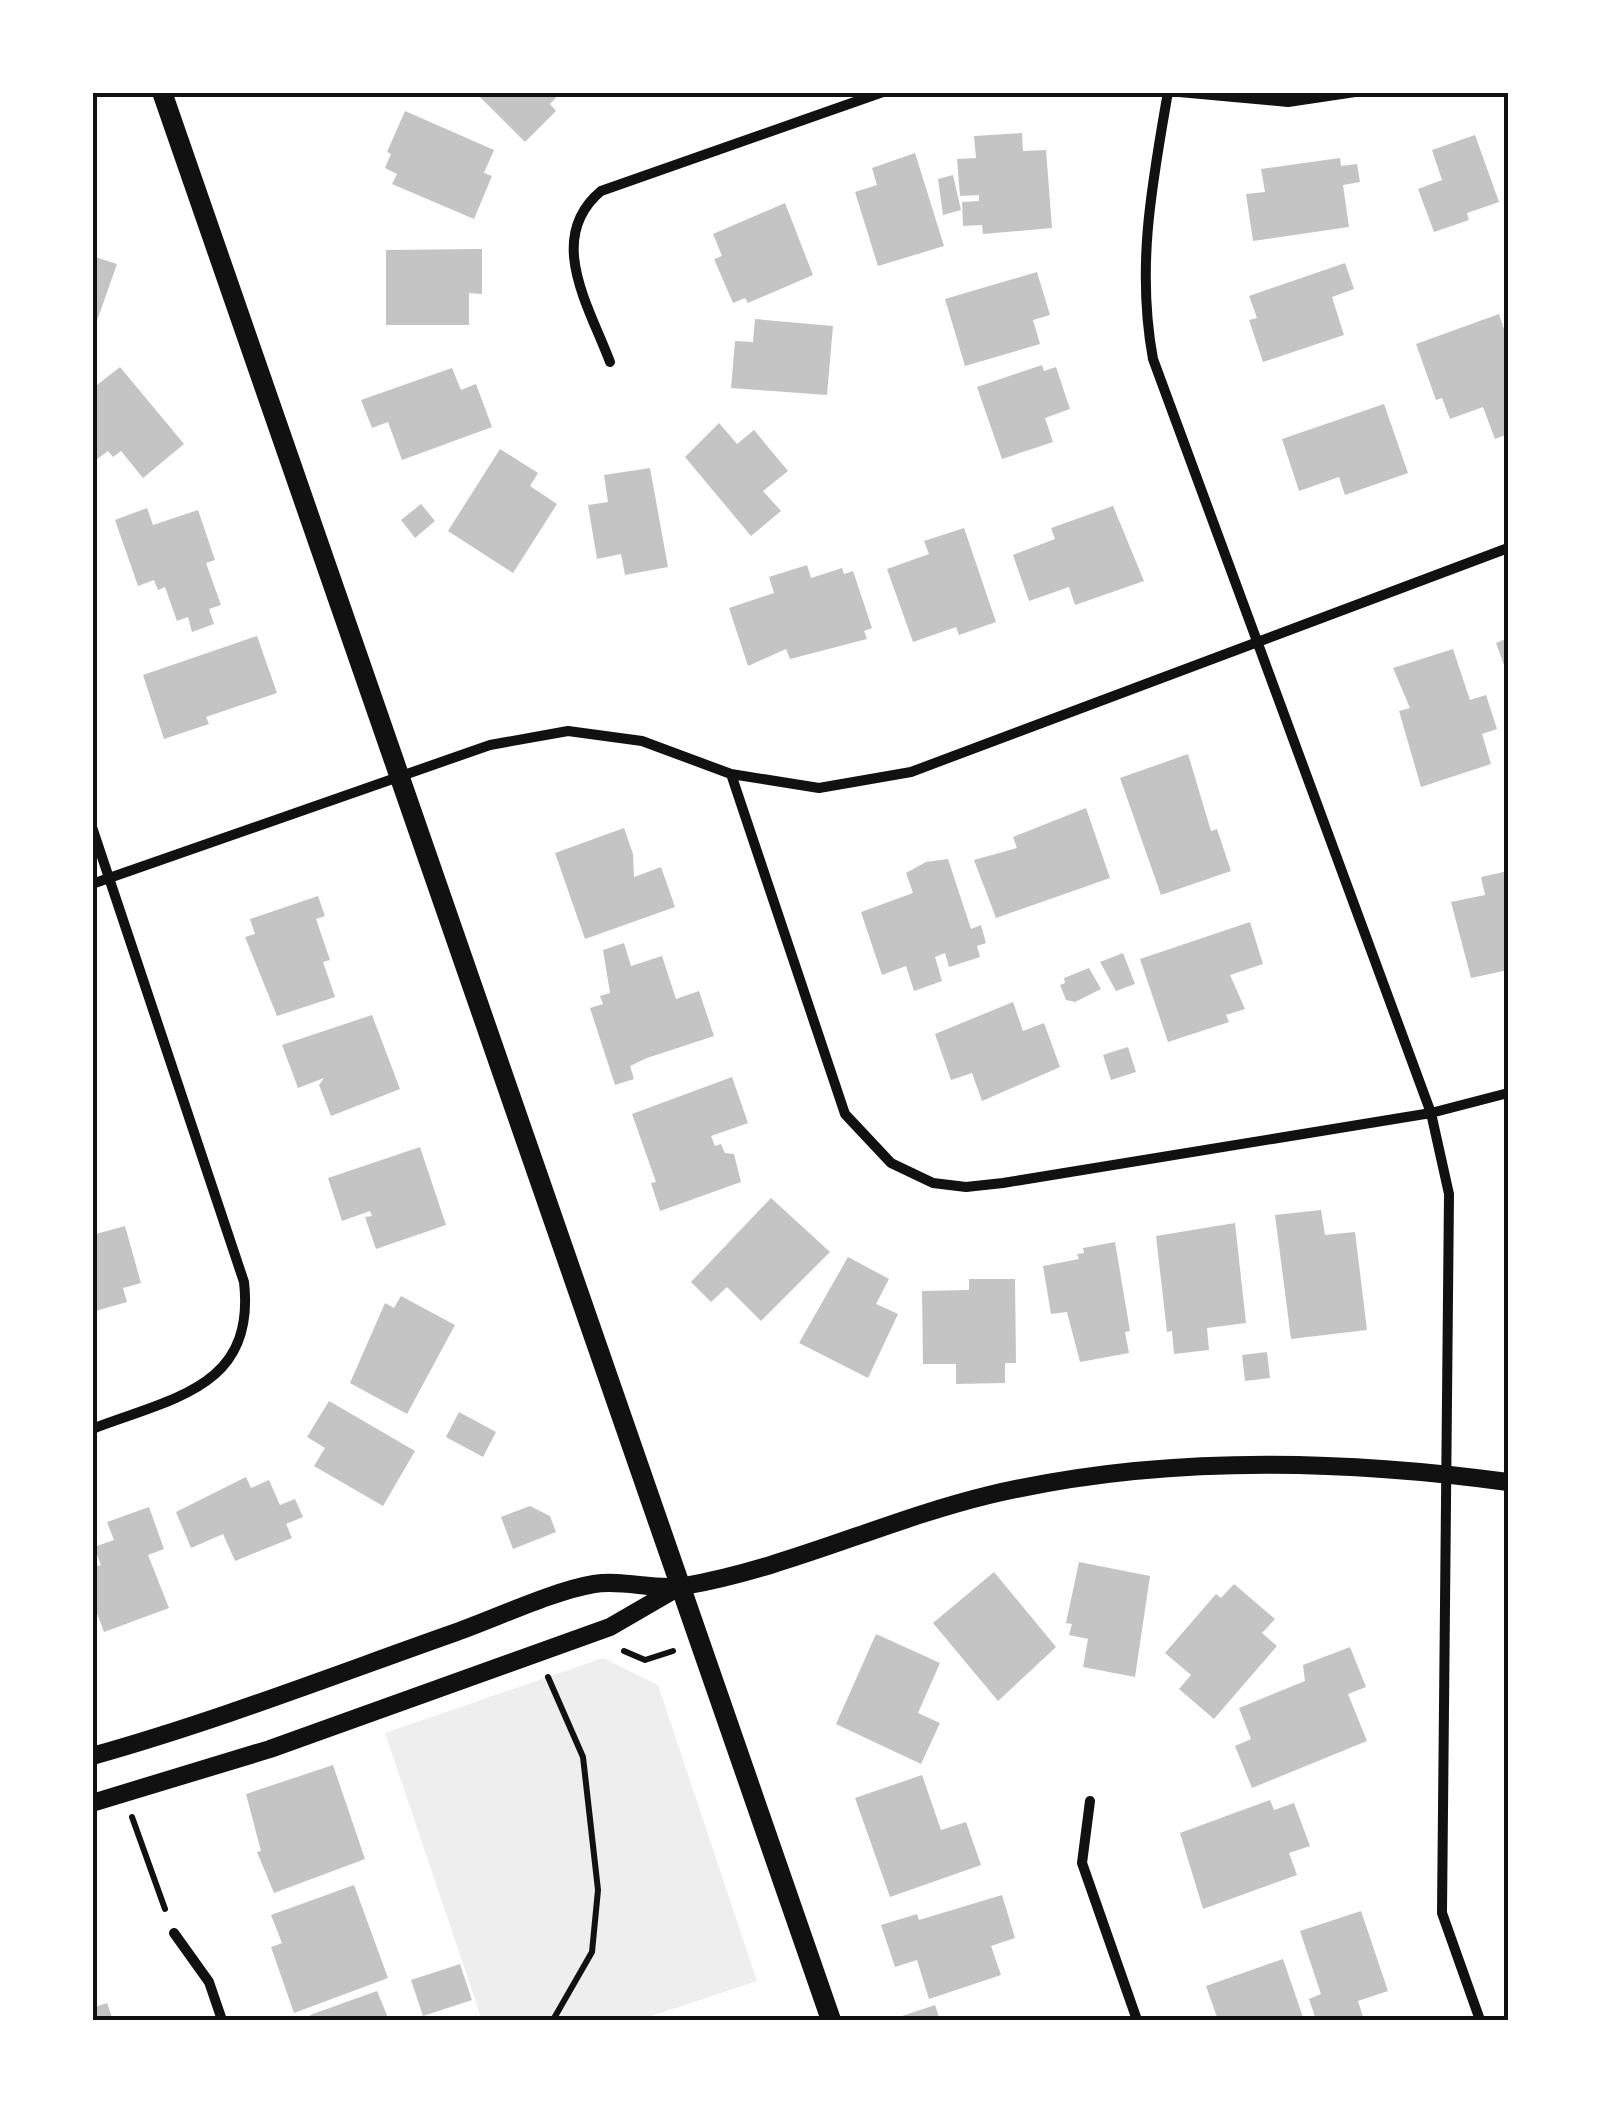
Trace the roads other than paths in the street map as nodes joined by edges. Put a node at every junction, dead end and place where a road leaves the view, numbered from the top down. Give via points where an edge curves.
1 (162, 92) edge
2 (883, 92) edge
3 (1168, 92) edge
4 (1179, 92) edge
5 (1354, 92) edge
6 (610, 362) dead end
7 (1508, 548) edge
8 (1259, 642) junction
9 (731, 774) junction
10 (400, 778) junction
11 (92, 827) edge
12 (110, 878) junction
13 (92, 884) edge
14 (1508, 1093) edge
15 (1431, 1113) junction
16 (92, 1429) edge
17 (1448, 1474) junction
18 (1508, 1482) edge
19 (680, 1587) junction
20 (92, 1756) edge
21 (1090, 1801) dead end
22 (92, 1803) edge
23 (174, 1934) road end
24 (222, 2020) edge
25 (831, 2020) edge
26 (1137, 2020) edge
27 (1480, 2020) edge

1 - 10 main road
2 - 6 street via 601,192 585,205 574,224 572,255
3 - 8 street via 1144,236 1148,329 1162,389
4 - 5 street via 1288,102
7 - 8 street
8 - 9 street via 911,772 819,788
8 - 15 street
9 - 10 street via 642,741 568,731 490,746
9 - 15 street via 845,1114 891,1163 933,1182 1002,1184
10 - 12 street
10 - 19 main road
11 - 12 street
12 - 13 street
12 - 16 street via 244,1282 248,1316 224,1370 198,1388
14 - 15 street
15 - 17 street via 1450,1194
17 - 18 street
17 - 19 street via 1290,1464 1043,1485 931,1511
17 - 27 street via 1442,1913
19 - 20 street via 594,1584
19 - 22 street via 610,1627 270,1749
19 - 25 main road
21 - 26 street via 1082,1864
23 - 24 street via 208,1982

